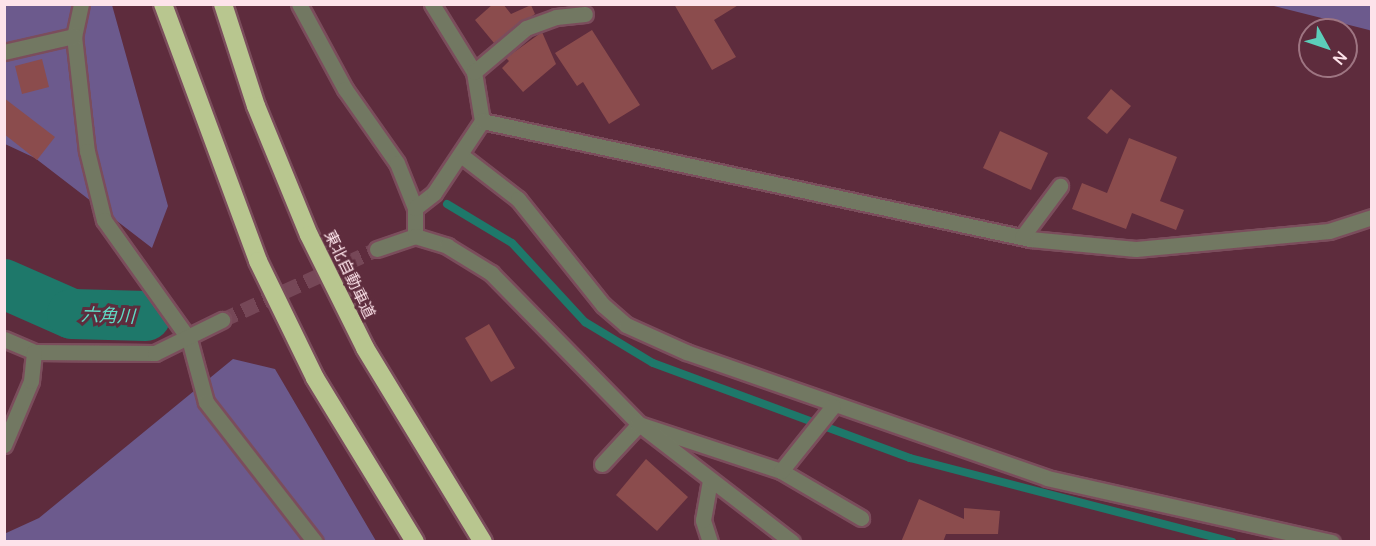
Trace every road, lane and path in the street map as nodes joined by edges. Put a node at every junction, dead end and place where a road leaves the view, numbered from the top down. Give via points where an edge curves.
1 (81, 4) edge
2 (163, 4) edge
3 (223, 4) edge
4 (299, 4) edge
5 (432, 4) edge
6 (585, 14) dead end
7 (74, 36) junction
8 (4, 52) edge
9 (474, 72) junction
10 (482, 121) junction
11 (461, 155) junction
12 (1060, 186) dead end
13 (415, 208) junction
14 (1371, 217) edge
15 (415, 236) junction
16 (1022, 237) junction
17 (377, 249) tunnel mouth
18 (222, 320) tunnel mouth
19 (4, 339) edge
20 (189, 339) junction
21 (34, 352) junction
22 (833, 406) junction
23 (639, 424) junction
24 (4, 445) edge
25 (602, 464) dead end
26 (781, 471) junction
27 (710, 481) junction
28 (861, 518) dead end
29 (315, 542) edge
30 (415, 542) edge
31 (483, 542) edge
32 (710, 542) edge
33 (792, 542) edge
34 (1332, 542) edge

1 - 7 street
2 - 30 highway via 258,261 315,378
3 - 31 highway, 東北自動車道 via 256,106 309,235 365,348
4 - 13 street via 345,88 397,163
5 - 9 street
6 - 9 street via 555,17 526,28
7 - 8 street
7 - 20 street via 87,151 104,220
9 - 10 street
10 - 11 street
10 - 16 street
11 - 13 street
11 - 22 street via 518,199 584,285 626,325
12 - 16 street
13 - 15 street
14 - 16 street via 1329,231 1136,249
15 - 17 street
15 - 23 street via 447,246 491,273
18 - 20 street
19 - 21 street
20 - 21 street via 155,353
20 - 29 street via 206,402
21 - 24 street via 31,381
22 - 26 street
22 - 34 street via 1047,478
23 - 25 street
23 - 26 street
23 - 27 street
26 - 28 street
27 - 32 street via 703,520
27 - 33 street

